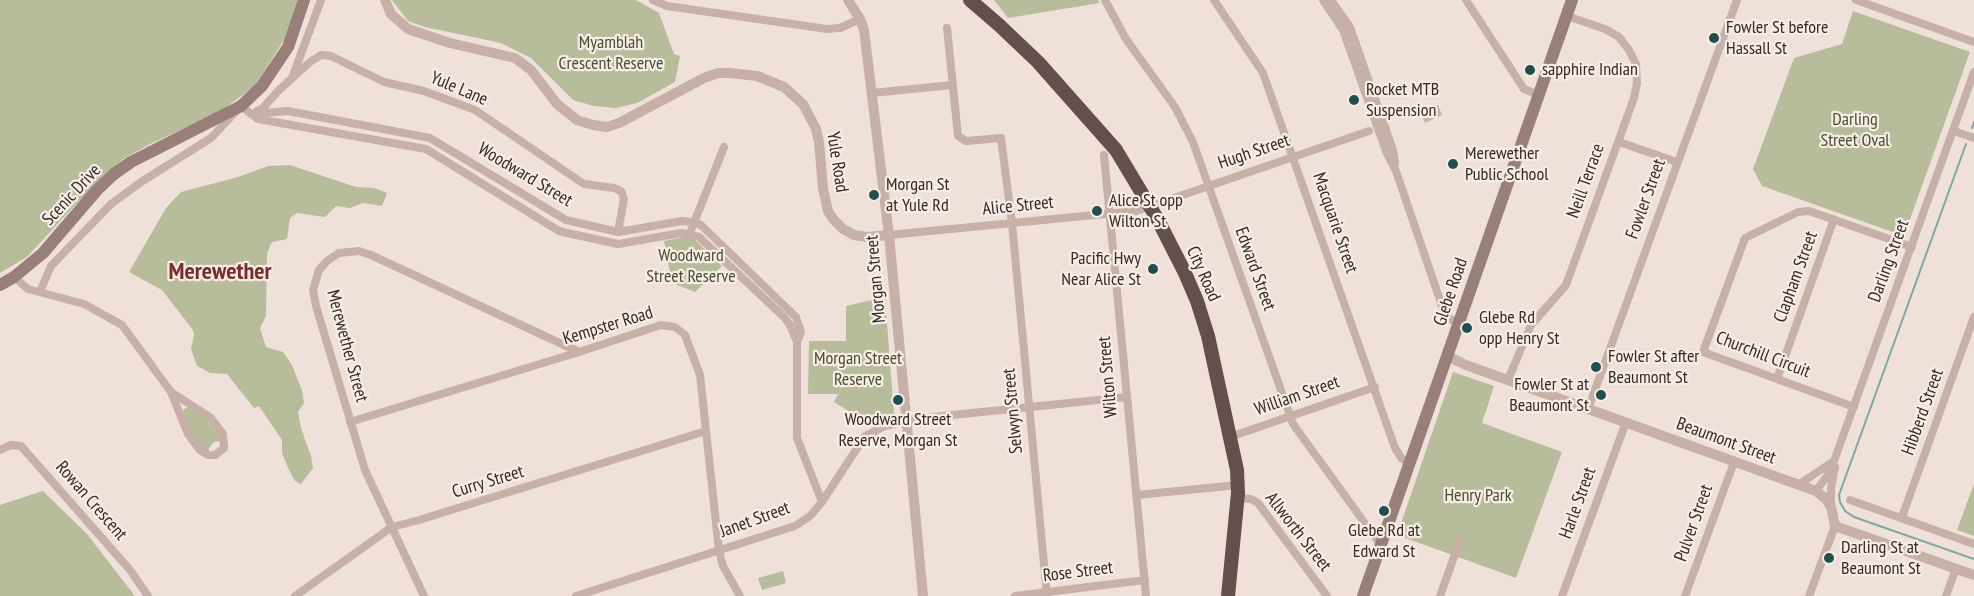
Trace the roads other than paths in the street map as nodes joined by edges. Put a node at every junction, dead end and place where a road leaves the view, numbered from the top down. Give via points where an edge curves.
1 (304, 0) edge
2 (321, 0) edge
3 (385, 0) edge
4 (653, 0) edge
5 (848, 0) edge
6 (969, 0) edge
7 (1105, 0) edge
8 (1214, 0) edge
9 (1323, 0) edge
10 (1331, 0) edge
11 (1466, 0) edge
12 (1572, 0) edge
13 (1737, 0) edge
14 (1856, 0) edge
15 (1566, 16) junction
16 (860, 19) junction
17 (947, 28) dead end
18 (1974, 42) edge
19 (1974, 72) edge
20 (292, 78) junction
21 (952, 85) junction
22 (872, 93) junction
23 (1539, 95) junction
24 (246, 110) junction
25 (1369, 130) dead end
26 (1954, 131) junction
27 (1974, 138) edge
28 (1618, 142) junction
29 (724, 147) dead end
30 (1104, 155) dead end
31 (1293, 156) junction
32 (1677, 162) junction
33 (1396, 171) junction
34 (1208, 185) junction
35 (1150, 207) junction
36 (1110, 214) junction
37 (1834, 219) junction
38 (693, 222) junction
39 (1012, 223) junction
40 (618, 232) junction
41 (690, 233) junction
42 (889, 235) junction
43 (1912, 248) junction
44 (14, 278) junction
45 (0, 285) edge
46 (40, 292) junction
47 (1974, 317) edge
48 (1459, 323) junction
49 (797, 342) junction
50 (579, 352) junction
51 (1447, 356) junction
52 (1777, 379) junction
53 (1508, 380) junction
54 (1375, 387) junction
55 (171, 392) junction
56 (1127, 397) junction
57 (1029, 407) junction
58 (1854, 407) junction
59 (1588, 409) junction
60 (1290, 416) junction
61 (906, 420) junction
62 (350, 422) junction
63 (1626, 422) junction
64 (706, 431) junction
65 (1230, 437) junction
66 (0, 450) edge
67 (1834, 461) junction
68 (1409, 462) junction
69 (1734, 462) junction
70 (1798, 484) junction
71 (1238, 491) junction
72 (1816, 491) junction
73 (1137, 495) junction
74 (1850, 500) dead end
75 (822, 502) junction
76 (1831, 507) junction
77 (1902, 517) junction
78 (1835, 526) junction
79 (392, 527) junction
80 (1459, 543) dead end
81 (1380, 544) junction
82 (1974, 544) edge
83 (719, 551) junction
84 (1956, 568) junction
85 (1974, 575) edge
86 (1145, 580) junction
87 (301, 594) edge
88 (1047, 594) edge
89 (148, 596) edge
90 (424, 596) edge
91 (576, 596) edge
92 (740, 596) edge
93 (923, 596) edge
94 (1015, 596) edge
95 (1146, 596) edge
96 (1228, 596) edge
97 (1327, 596) edge
98 (1363, 596) edge
99 (1440, 596) edge
100 (1562, 596) edge
101 (1685, 596) edge
102 (1809, 596) edge
103 (1946, 596) edge

1 - 24 main road, Scenic Drive via 288,48
2 - 20 street
3 - 42 street, Yule Road via 391,14 408,29 514,58 531,70 557,104 577,120 593,125 607,127 619,123 718,73 741,73 778,84 793,94 811,117 819,142 823,188 833,219 854,235
4 - 16 street via 667,6 827,29
5 - 16 street, Morgan Street
6 - 35 highway, City Road via 1026,50 1097,128 1124,162
7 - 34 street, Edward Street via 1126,39 1175,107
8 - 31 street, Macquarie Street via 1263,73
9 - 33 street via 1343,30
10 - 33 street via 1350,27 1393,150
11 - 23 street via 1524,89
12 - 15 main road, Glebe Road
13 - 32 street, Fowler Street
14 - 18 street
15 - 23 main road, Glebe Road
15 - 28 street, Neill Terrace via 1619,37 1636,64 1634,98
16 - 22 street, Morgan Street
17 - 21 street
19 - 26 street, Darling Street
20 - 24 street, Yule Lane via 262,109
20 - 40 street, Yule Lane via 321,55 331,56 384,82 424,91 475,110 584,184 621,191 624,199
21 - 22 street
21 - 39 street, Selwyn Street via 958,136 966,141 1001,138
22 - 42 street, Morgan Street
23 - 48 main road, Glebe Road
24 - 40 street, Woodward Street via 288,111 430,138 556,215
24 - 41 street, Woodward Street via 258,119 426,149 559,231 618,244
24 - 44 main road, Scenic Drive via 131,162 114,174 43,253
24 - 46 street, Scenic Drive via 111,204 51,266
25 - 31 street, Hugh Street
26 - 27 street
26 - 43 street, Darling Street
28 - 32 street
28 - 53 street, Neill Terrace via 1566,285 1531,325
29 - 38 street
30 - 36 street, Wilton Street
31 - 34 street, Hugh Street
31 - 54 street, Macquarie Street
32 - 59 street, Fowler Street
33 - 48 street via 1444,312
34 - 35 street, Hugh Street
34 - 60 street, Edward Street
35 - 36 street, Alice Street
35 - 65 highway, City Road via 1197,301
36 - 39 street, Alice Street
36 - 56 street, Wilton Street
37 - 43 street, Churchill Circuit
37 - 52 street, Clapham Street
37 - 52 street, Churchill Circuit via 1809,211 1798,212 1745,238 1703,352
38 - 40 street, Woodward Street
38 - 41 street
38 - 49 street via 701,225 796,317 801,332
39 - 42 street, Alice Street
39 - 57 street, Selwyn Street
41 - 49 street via 699,237 784,317
42 - 61 street, Morgan Street
43 - 58 street, Darling Street
44 - 45 main road, Scenic Drive
44 - 46 street via 28,289
46 - 55 street via 84,304 122,325
47 - 77 street, Hibberd Street
48 - 51 main road, Glebe Road
49 - 75 street via 797,438
50 - 62 street, Kempster Road
50 - 62 street, Merewether Street via 371,255 359,251 339,253 319,270 313,290
50 - 64 street, Kempster Road via 662,325 675,327 685,335 700,375
51 - 53 street, Beaumont Street
51 - 68 main road, Glebe Road
52 - 58 street, Churchill Circuit
53 - 59 street, Beaumont Street
54 - 60 street, William Street
54 - 68 street, Macquarie Street via 1395,448
55 - 55 street via 210,417 223,434 224,448 215,455 200,450 188,434
56 - 57 street, Janet Street
56 - 73 street, Wilton Street
57 - 61 street, Janet Street
57 - 88 street, Selwyn Street
58 - 67 street, Darling Street
59 - 63 street, Beaumont Street
60 - 65 street, William Street
60 - 81 street, Edward Street
61 - 75 street, Janet Street via 865,436
61 - 93 street, Morgan Street
62 - 79 street, Merewether Street via 365,470
63 - 69 street, Beaumont Street
63 - 100 street, Harle Street
64 - 79 street, Curry Street
64 - 83 street, Kempster Road
65 - 71 highway, City Road
66 - 89 street, Rowan Crescent via 21,446 130,570
67 - 70 street
67 - 72 street, Darling Street
67 - 76 street, Darling Street
68 - 81 main road, Glebe Road
69 - 70 street, Beaumont Street
69 - 101 street, Pulver Street
70 - 72 street, Beaumont Street
71 - 73 street
71 - 96 highway, City Road
71 - 97 street, Allworth Street via 1258,502
72 - 76 street, Beaumont Street
73 - 86 street, Wilton Street
74 - 77 street
75 - 83 street, Janet Street via 795,526
76 - 78 street
77 - 82 street
78 - 84 street
78 - 102 street
79 - 87 street, Curry Street
79 - 90 street, Merewether Street
80 - 99 street
81 - 98 main road, Glebe Road
83 - 91 street, Janet Street
83 - 92 street, Kempster Road
84 - 85 street
84 - 103 street
86 - 88 street, Rose Street
86 - 95 street, Wilton Street
88 - 94 street, Rose Street

